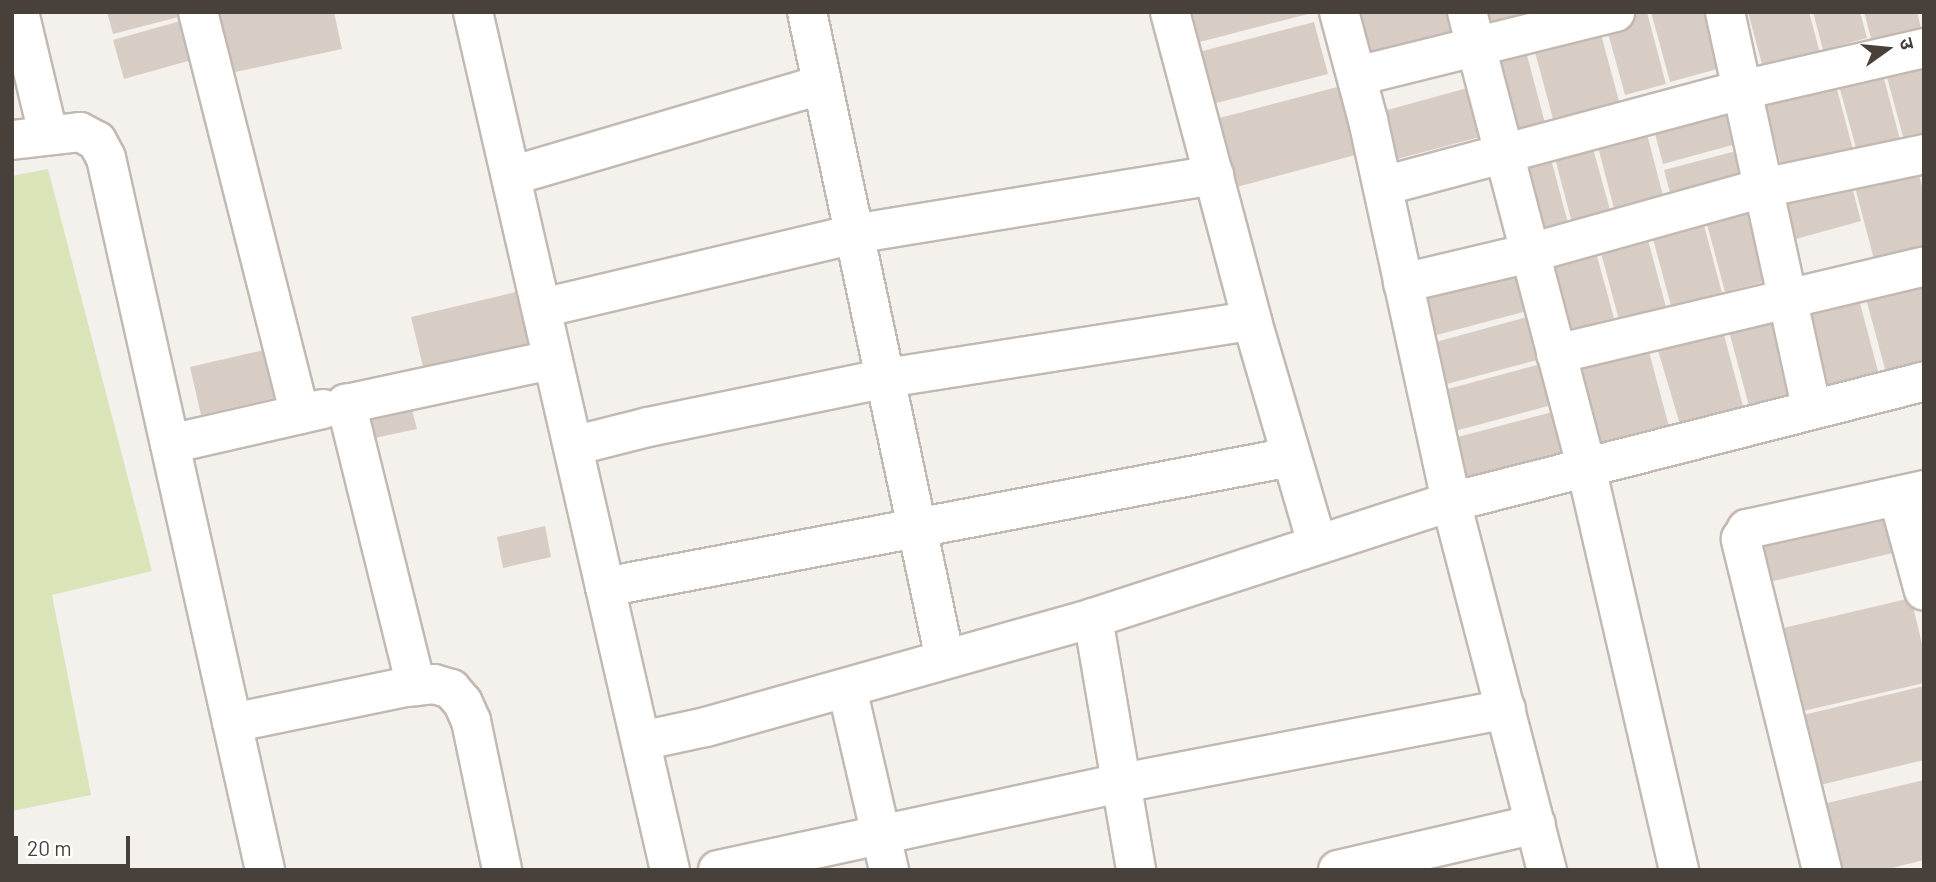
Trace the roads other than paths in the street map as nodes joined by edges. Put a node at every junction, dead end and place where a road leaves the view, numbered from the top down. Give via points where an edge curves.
1 (19, 12) edge
2 (198, 12) edge
3 (807, 12) edge
4 (1170, 12) edge
5 (1339, 12) edge
6 (1615, 12) edge
7 (1726, 12) edge
8 (482, 14) edge
9 (1472, 29) edge
10 (1924, 48) edge
11 (1357, 76) junction
12 (821, 85) junction
13 (1742, 90) junction
14 (30, 137) edge
15 (1504, 154) junction
16 (1924, 154) edge
17 (1214, 175) junction
18 (511, 176) junction
19 (1383, 186) junction
20 (1763, 188) junction
21 (854, 234) junction
22 (1530, 253) junction
23 (1924, 266) edge
24 (1403, 283) junction
25 (1788, 300) junction
26 (542, 308) junction
27 (1252, 321) junction
28 (1556, 354) junction
29 (552, 360) junction
30 (886, 378) junction
31 (1924, 380) edge
32 (346, 404) junction
33 (1812, 410) junction
34 (300, 414) junction
35 (170, 444) junction
36 (573, 446) junction
37 (1291, 457) junction
38 (1586, 467) junction
39 (1911, 493) edge
40 (1451, 502) junction
41 (916, 525) junction
42 (1317, 544) junction
43 (605, 587) junction
44 (1924, 591) edge
45 (1093, 618) junction
46 (945, 659) junction
47 (416, 686) junction
48 (847, 688) junction
49 (1506, 709) junction
50 (232, 723) junction
51 (641, 741) junction
52 (1122, 783) junction
53 (1536, 824) junction
54 (886, 853) edge
55 (265, 870) edge
56 (502, 870) edge
57 (670, 870) edge
58 (718, 870) edge
59 (1136, 870) edge
60 (1338, 870) edge
61 (1547, 870) edge
62 (1679, 870) edge
63 (1822, 870) edge

1 - 14 street
2 - 34 street
3 - 12 street
4 - 17 street
5 - 11 street
6 - 9 street
7 - 13 street
8 - 18 street
9 - 11 street
9 - 15 street
10 - 13 street
11 - 19 street
12 - 18 street
12 - 21 street
13 - 15 street
13 - 20 street
14 - 35 street via 80,132 97,141 106,158
15 - 19 street
15 - 22 street
16 - 20 street
17 - 21 street
17 - 27 street
18 - 26 street
19 - 24 street
20 - 22 street
20 - 25 street
21 - 26 street
21 - 30 street
22 - 24 street
22 - 28 street
23 - 25 street
24 - 40 street
25 - 28 street
25 - 33 street
26 - 29 street
27 - 30 street
27 - 37 street
28 - 38 street
29 - 32 street
29 - 36 street
30 - 36 street
30 - 41 street
31 - 33 street
32 - 34 street
32 - 47 street
33 - 38 street
34 - 35 street
35 - 50 street
36 - 43 street
37 - 41 street
37 - 42 street
38 - 40 street
38 - 62 street
39 - 44 street
39 - 63 street via 1747,529 1741,539
40 - 42 street
40 - 49 street
41 - 43 street
41 - 46 street
42 - 45 street
43 - 51 street
45 - 46 street
45 - 52 street
46 - 48 street
47 - 50 street
47 - 56 street via 434,684 451,689 463,703 471,721
48 - 51 street
48 - 54 street
49 - 52 street
49 - 53 street
50 - 55 street
51 - 57 street
52 - 54 street
52 - 59 street
53 - 60 street
53 - 61 street
54 - 58 street

